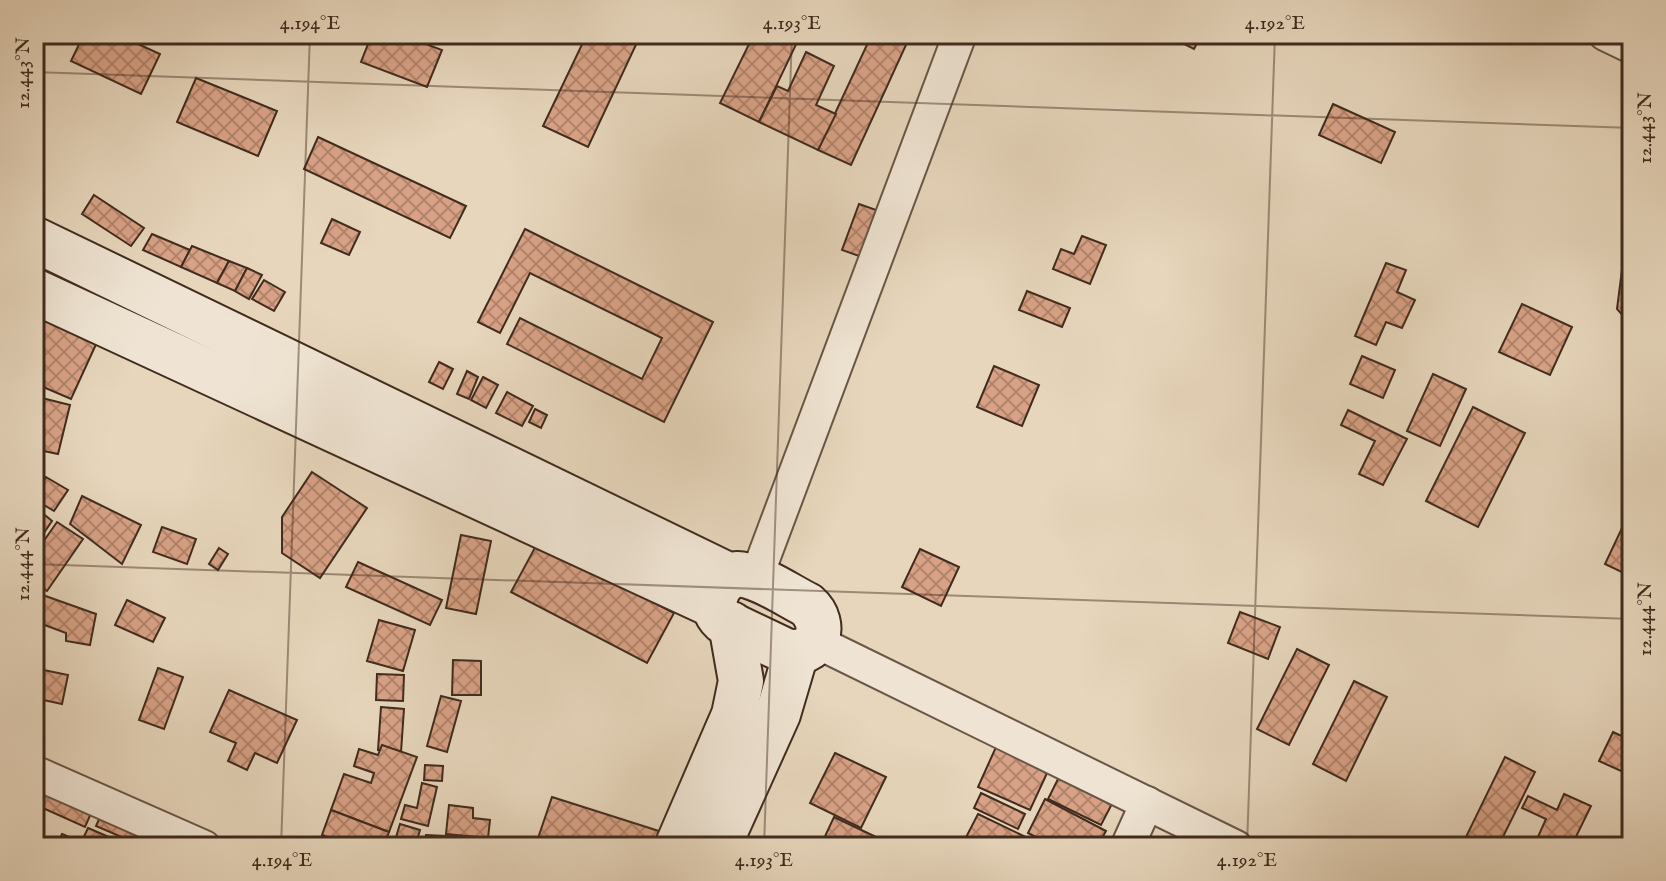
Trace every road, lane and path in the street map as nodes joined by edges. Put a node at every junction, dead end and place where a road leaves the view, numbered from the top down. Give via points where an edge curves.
1 (960, 34) edge
2 (1605, 34) edge
3 (1632, 47) edge
4 (34, 239) edge
5 (34, 291) edge
6 (733, 596) junction
7 (806, 647) junction
8 (34, 772) edge
9 (1147, 803) junction
10 (204, 847) edge
11 (677, 847) edge
12 (718, 847) edge
13 (1127, 847) edge
14 (1236, 847) edge

1 - 6 street
2 - 3 street
4 - 6 main road
5 - 6 main road
6 - 7 main road via 786,651
6 - 11 main road via 741,681 734,715
7 - 9 street
7 - 12 main road
8 - 10 street
9 - 13 street
9 - 14 street

